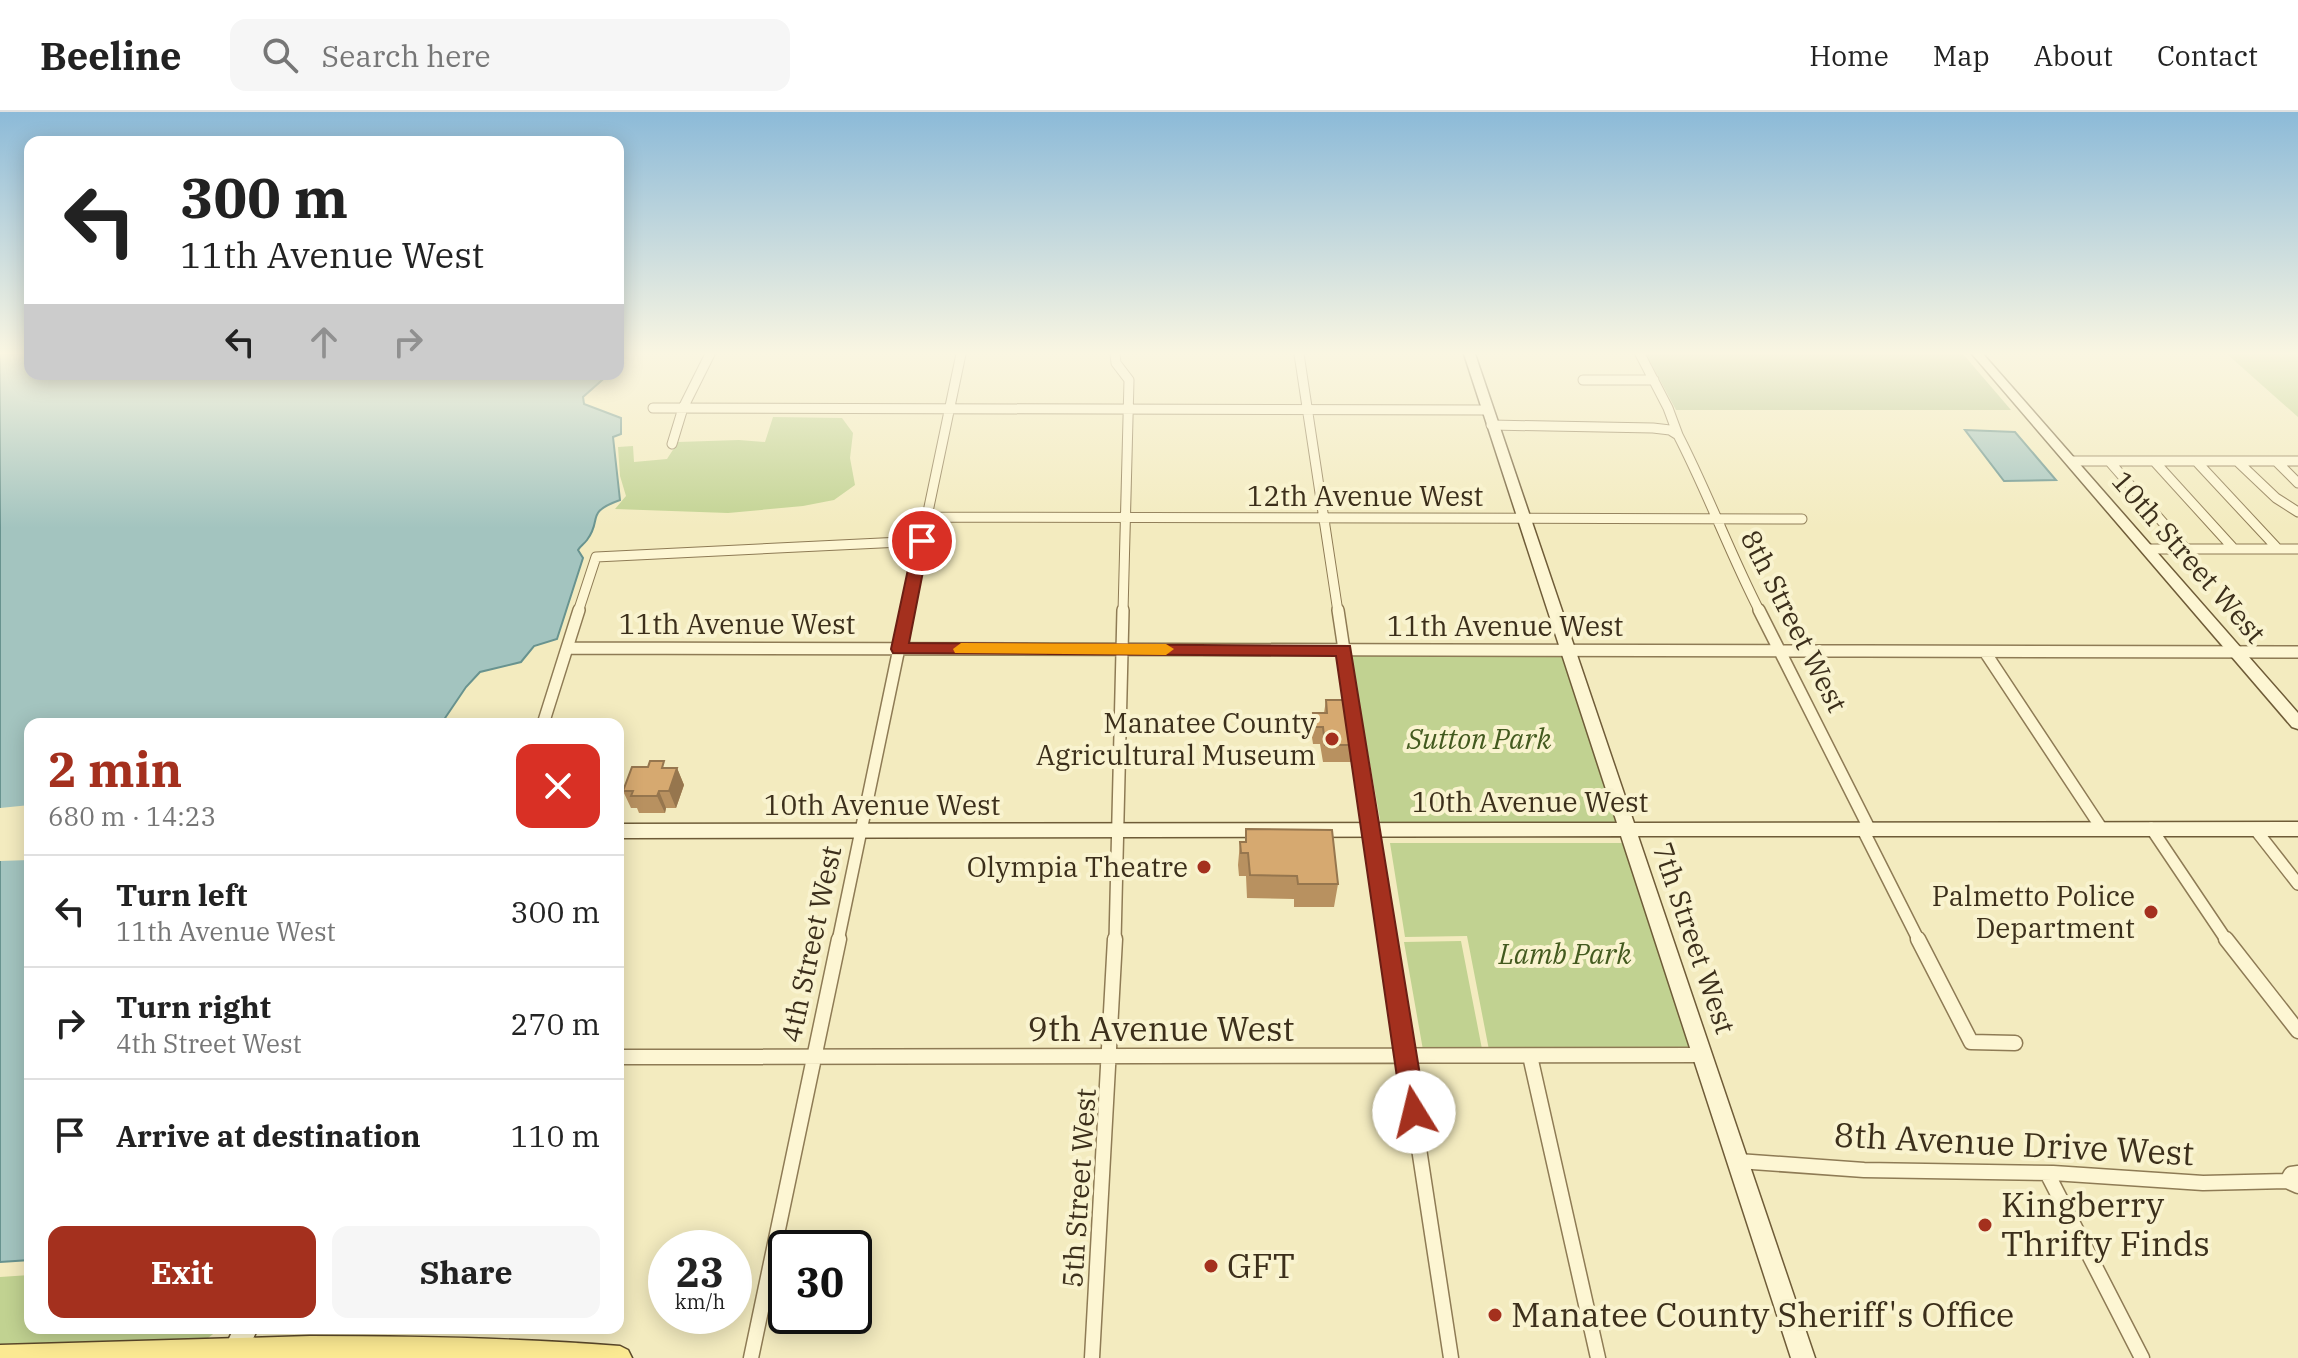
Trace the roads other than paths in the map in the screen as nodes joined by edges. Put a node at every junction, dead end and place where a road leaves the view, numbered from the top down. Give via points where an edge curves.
1 (682, 412) edge
2 (948, 412) edge
3 (1129, 412) edge
4 (1307, 412) edge
5 (1378, 412) edge
6 (1487, 412) edge
7 (1668, 412) edge
8 (2028, 412) edge
9 (1488, 417) junction
10 (1677, 434) junction
11 (672, 444) dead end
12 (2071, 461) junction
13 (2109, 461) junction
14 (2154, 461) junction
15 (2196, 461) junction
16 (2237, 461) junction
17 (2276, 461) junction
18 (2298, 461) edge
19 (2298, 483) edge
20 (2298, 512) edge
21 (927, 517) junction
22 (1126, 517) junction
23 (1324, 518) junction
24 (1522, 518) junction
25 (1716, 519) junction
26 (1802, 519) dead end
27 (922, 541) junction
28 (2147, 549) junction
29 (2186, 549) junction
30 (2234, 549) junction
31 (2278, 549) junction
32 (2298, 549) edge
33 (568, 648) junction
34 (899, 649) junction
35 (1123, 649) junction
36 (1344, 650) junction
37 (1567, 650) junction
38 (1780, 651) junction
39 (1985, 652) junction
40 (2237, 652) junction
41 (2298, 652) edge
42 (545, 718) edge
43 (2298, 723) edge
44 (1371, 828) junction
45 (1866, 828) junction
46 (2151, 828) junction
47 (1628, 829) junction
48 (2102, 829) junction
49 (2255, 829) junction
50 (2298, 829) edge
51 (1120, 830) junction
52 (624, 831) edge
53 (861, 831) junction
54 (2298, 884) edge
55 (2298, 1031) edge
56 (2015, 1043) dead end
57 (1703, 1055) junction
58 (1406, 1056) junction
59 (1530, 1056) junction
60 (624, 1057) edge
61 (814, 1057) junction
62 (1111, 1057) junction
63 (1738, 1161) junction
64 (2047, 1173) junction
65 (2294, 1180) edge
66 (243, 1334) edge
67 (413, 1347) junction
68 (493, 1354) edge
69 (231, 1355) edge
70 (0, 1357) edge
71 (366, 1358) edge
72 (620, 1358) edge
73 (751, 1358) edge
74 (1092, 1358) edge
75 (1451, 1358) edge
76 (1598, 1358) edge
77 (1803, 1358) edge
78 (2142, 1358) edge

1 - 11 street
2 - 21 street, 4th Street West
3 - 22 street, 5th Street West
4 - 23 street
5 - 9 street
6 - 9 street, 7th Street West
7 - 10 street, 8th Street West
8 - 12 street, 10th Street West
9 - 10 street
9 - 24 street, 7th Street West
10 - 25 street, 8th Street West
12 - 13 street
12 - 28 street, 10th Street West
13 - 14 street
13 - 29 street
14 - 15 street
14 - 30 street
15 - 16 street
15 - 31 street
16 - 17 street
16 - 20 street
17 - 18 street
17 - 19 street
21 - 22 street, 12th Avenue West
21 - 27 street, 4th Street West
22 - 23 street, 12th Avenue West
22 - 35 street, 5th Street West
23 - 24 street, 12th Avenue West
23 - 36 street
24 - 25 street, 12th Avenue West
24 - 37 street, 7th Street West
25 - 26 street, 12th Avenue West
25 - 38 street, 8th Street West
27 - 33 street via 596,557
27 - 34 street, 4th Street West
28 - 29 street
28 - 40 street, 10th Street West
29 - 30 street
30 - 31 street
31 - 32 street
33 - 34 street, 11th Avenue West
33 - 42 street
34 - 35 street, 11th Avenue West
34 - 53 street, 4th Street West
35 - 36 street, 11th Avenue West
35 - 51 street, 5th Street West
36 - 37 street, 11th Avenue West
36 - 44 street
37 - 38 street, 11th Avenue West
37 - 47 street, 7th Street West
38 - 39 street, 11th Avenue West
38 - 45 street, 8th Street West
39 - 40 street, 11th Avenue West
39 - 48 street
40 - 41 street, 11th Avenue West
40 - 43 street, 10th Street West
44 - 47 street, 10th Avenue West
44 - 51 street, 10th Avenue West
44 - 58 street
45 - 47 street, 10th Avenue West
45 - 48 street, 10th Avenue West
45 - 56 street, 8th Street West via 1971,1042
46 - 48 street, 10th Avenue West
46 - 49 street, 10th Avenue West
46 - 55 street via 2229,943
47 - 57 street, 7th Street West
49 - 50 street, 10th Avenue West
49 - 54 street
51 - 53 street, 10th Avenue West
51 - 62 street, 5th Street West
52 - 53 street, 10th Avenue West
53 - 61 street, 4th Street West
57 - 59 street, 9th Avenue West
57 - 63 street, 7th Street West
58 - 59 street, 9th Avenue West
58 - 62 street, 9th Avenue West
58 - 75 street
59 - 76 street
60 - 61 street, 9th Avenue West
61 - 62 street, 9th Avenue West
61 - 73 street, 4th Street West
62 - 74 street, 5th Street West
63 - 64 street, 8th Avenue Drive West via 1864,1170
63 - 77 street, 7th Street West
64 - 65 street, 8th Avenue Drive West via 2203,1183
64 - 78 street
66 - 69 street
67 - 68 main road
67 - 69 main road
67 - 71 main road
68 - 72 main road
69 - 70 main road

